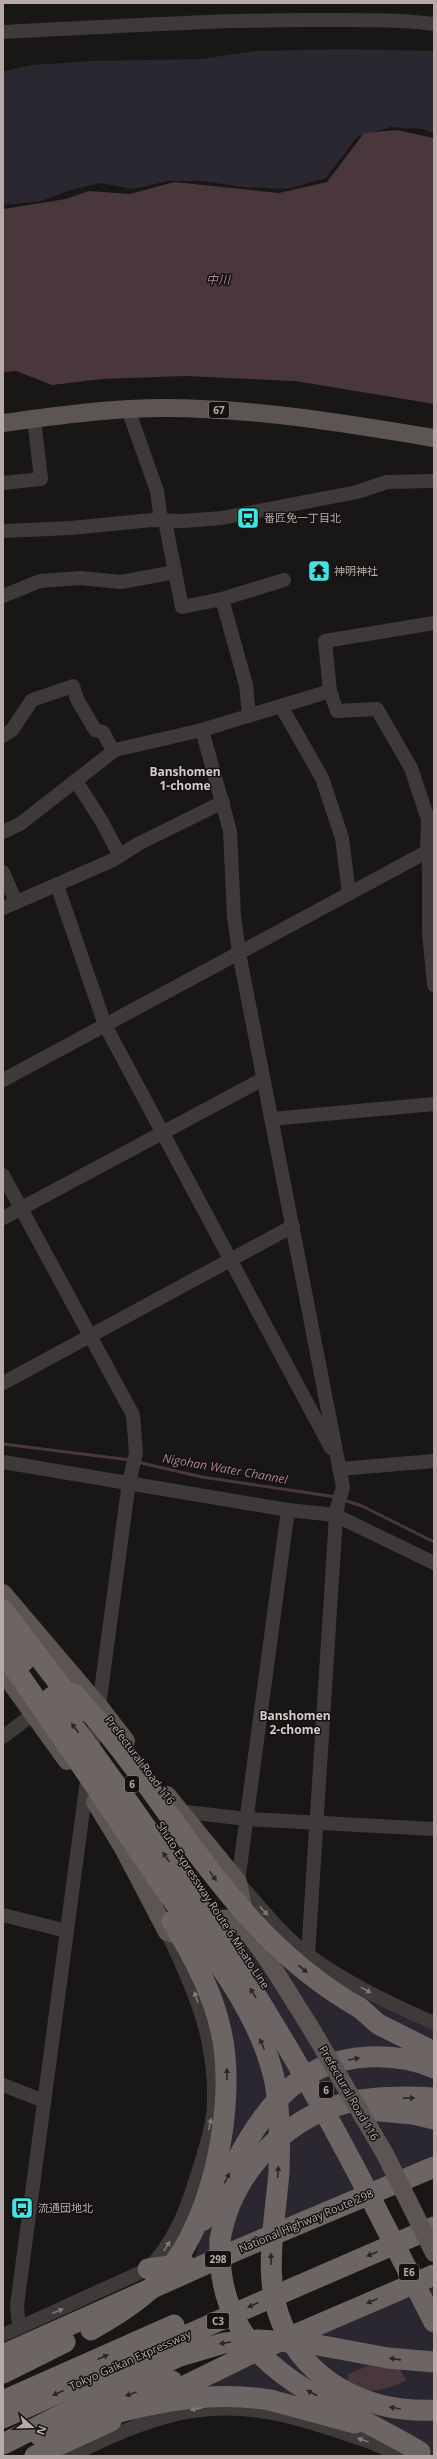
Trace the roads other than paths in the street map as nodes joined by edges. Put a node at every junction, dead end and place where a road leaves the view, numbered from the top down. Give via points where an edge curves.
1 (434, 24) edge
2 (3, 32) edge
3 (128, 409) junction
4 (34, 419) junction
5 (3, 423) edge
6 (434, 438) edge
7 (434, 481) edge
8 (3, 483) edge
9 (163, 521) junction
10 (3, 531) edge
11 (175, 572) junction
12 (282, 579) dead end
13 (3, 596) edge
14 (222, 599) junction
15 (434, 623) edge
16 (330, 691) junction
17 (281, 706) junction
18 (249, 716) junction
19 (202, 730) junction
20 (3, 736) edge
21 (113, 751) junction
22 (76, 781) junction
23 (223, 802) junction
24 (3, 832) edge
25 (430, 850) edge
26 (120, 856) junction
27 (3, 872) edge
28 (57, 885) junction
29 (349, 894) junction
30 (16, 902) junction
31 (3, 908) edge
32 (240, 953) junction
33 (434, 985) edge
34 (105, 1025) junction
35 (263, 1079) junction
36 (3, 1080) edge
37 (434, 1104) edge
38 (271, 1119) junction
39 (163, 1133) junction
40 (3, 1175) edge
41 (21, 1208) junction
42 (3, 1218) edge
43 (293, 1226) junction
44 (231, 1261) junction
45 (90, 1337) junction
46 (3, 1383) edge
47 (434, 1461) edge
48 (3, 1462) edge
49 (339, 1467) junction
50 (129, 1482) junction
51 (288, 1510) junction
52 (335, 1515) junction
53 (434, 1563) edge
54 (3, 1593) edge
55 (3, 1610) edge
56 (3, 1632) edge
57 (3, 1640) edge
58 (3, 1652) edge
59 (42, 1658) junction
60 (3, 1672) edge
61 (99, 1706) junction
62 (33, 1714) junction
63 (3, 1737) edge
64 (86, 1788) junction
65 (178, 1811) junction
66 (247, 1819) junction
67 (119, 1822) junction
68 (317, 1822) junction
69 (434, 1829) edge
70 (238, 1882) junction
71 (3, 1915) edge
72 (67, 1931) junction
73 (167, 1932) junction
74 (252, 1939) junction
75 (308, 1955) junction
76 (246, 1969) junction
77 (360, 2008) junction
78 (434, 2023) edge
79 (434, 2039) edge
80 (434, 2052) edge
81 (434, 2068) edge
82 (3, 2085) edge
83 (434, 2098) edge
84 (44, 2101) junction
85 (434, 2119) edge
86 (282, 2136) junction
87 (433, 2168) edge
88 (434, 2212) edge
89 (389, 2220) junction
90 (434, 2227) edge
91 (235, 2251) junction
92 (434, 2253) edge
93 (178, 2258) junction
94 (148, 2269) junction
95 (434, 2275) edge
96 (434, 2291) edge
97 (434, 2322) edge
98 (22, 2326) junction
99 (90, 2330) junction
100 (3, 2335) edge
101 (3, 2355) edge
102 (248, 2355) junction
103 (434, 2362) edge
104 (3, 2367) edge
105 (3, 2373) edge
106 (186, 2386) junction
107 (3, 2401) edge
108 (226, 2407) junction
109 (434, 2410) edge
110 (3, 2418) edge
111 (3, 2443) edge
112 (3, 2450) edge
113 (423, 2454) edge
114 (35, 2456) edge
115 (70, 2456) edge
116 (399, 2456) edge

1 - 2 street via 356,19 268,20
3 - 4 main road, 67
3 - 6 main road, 67 via 194,409 274,414
3 - 9 street via 157,491
4 - 5 main road, 67
4 - 8 street via 41,479
7 - 9 street via 394,481 357,492 239,515
9 - 10 street
9 - 11 street
11 - 13 street via 121,582 80,578 40,581
11 - 14 street via 182,606
12 - 14 street
14 - 18 street via 246,685
15 - 16 street via 325,641
16 - 17 street
16 - 25 street via 337,711 377,709 411,768 428,819
17 - 18 street
17 - 29 street via 322,778 342,838
18 - 19 street
19 - 21 street
19 - 23 street
20 - 21 street via 12,730 32,700 73,686 77,699 96,730 103,732
21 - 22 street
22 - 24 street via 20,824
22 - 26 street
23 - 26 street via 138,844
23 - 32 street via 230,831 234,916
25 - 29 street
25 - 33 street via 429,933
26 - 28 street
27 - 30 street
28 - 30 street
28 - 34 street
29 - 32 street
30 - 31 street
32 - 34 street
32 - 35 street
34 - 36 street
34 - 39 street
35 - 38 street
35 - 39 street
37 - 38 street
38 - 43 street
39 - 41 street
39 - 44 street
40 - 41 street
41 - 42 street
41 - 45 street
43 - 44 street
43 - 49 street
44 - 45 street
44 - 49 street
45 - 46 street
45 - 50 street via 133,1415 135,1456
47 - 49 street
48 - 50 street
49 - 52 street via 343,1491
50 - 51 street
50 - 61 street
51 - 52 street
51 - 66 street
52 - 53 street
52 - 68 street
54 - 61 main road, Prefectural Road 116
55 - 59 highway, Shuto Expressway Route 6 Misato Line / 6, bridge
76 -> 56 highway, Shuto Expressway Route 6 Misato Line / 6, bridge via 81,1736
57 - 62 street via 42,1694 42,1701
58 - 67 highway, bridge
59 - 76 highway, Shuto Expressway Route 6 Misato Line / 6, bridge via 171,1838
59 -> 77 highway, bridge via 115,1743 236,1904 309,1973
60 - 62 main road
61 - 64 street
61 - 65 main road, Prefectural Road 116
62 - 63 street
62 - 64 main road
64 - 72 street
64 - 73 main road via 123,1848
65 - 66 street
65 - 70 main road, Prefectural Road 116
66 - 68 street
66 - 70 street
93 -> 67 highway, bridge via 193,2230 208,2191 224,2120 227,2066 220,2025 200,1972
109 -> 67 highway, bridge via 419,2411 390,2407 347,2393 313,2370 287,2334 277,2308 272,2276 279,2122 275,2082 269,2061 253,2023 229,1980
68 - 69 street
68 - 75 street
70 - 74 main road, Prefectural Road 116
70 -> 75 street via 281,1931
71 - 72 street
72 - 84 street
73 - 74 main road, Prefectural Road 116 via 186,1935 216,1919 226,1918 235,1921
94 -> 73 street via 170,2242 188,2205 203,2158 214,2104 212,2054 204,2020 191,1982
74 - 92 main road, Prefectural Road 116, bridge via 308,2025 385,2154
75 -> 78 street via 385,2001
76 - 89 highway, Shuto Expressway Route 6 Misato Line / 6 via 303,2049
77 - 79 highway
77 - 80 highway via 378,2024
93 -> 81 highway, bridge via 204,2221 258,2122 296,2083 328,2066 359,2058 395,2058
82 - 84 street
86 -> 83 highway, bridge via 308,2116 350,2102 380,2098
84 - 98 street via 17,2304 18,2318
85 - 86 highway, bridge via 384,2111 344,2112
113 -> 86 highway, bridge via 287,2378 252,2347 236,2320 226,2294 221,2269 219,2254 222,2227 232,2199 248,2172
87 - 91 highway, National Highway Route 298 / 298
107 -> 88 highway, Tokyo Gaikan Expressway / C3
89 - 96 highway, E6
89 - 97 highway, E6, bridge
90 -> 110 highway, Tokyo Gaikan Expressway / C3
91 - 94 highway via 189,2263
91 - 101 highway, National Highway Route 298 / 298
93 - 99 highway, bridge via 145,2295 119,2314
98 -> 94 street
95 -> 102 highway
98 - 100 street
99 - 104 highway
99 - 105 highway
102 - 106 highway
102 -> 111 highway via 134,2393
103 -> 111 highway, bridge via 388,2358 300,2342 258,2340 219,2344 166,2362
106 - 108 highway
106 - 114 highway
108 -> 115 street via 180,2412 146,2422
116 -> 108 street via 370,2442 298,2418 268,2411
112 - 113 highway, bridge via 134,2408 169,2400 214,2395 252,2397 307,2408 368,2428

